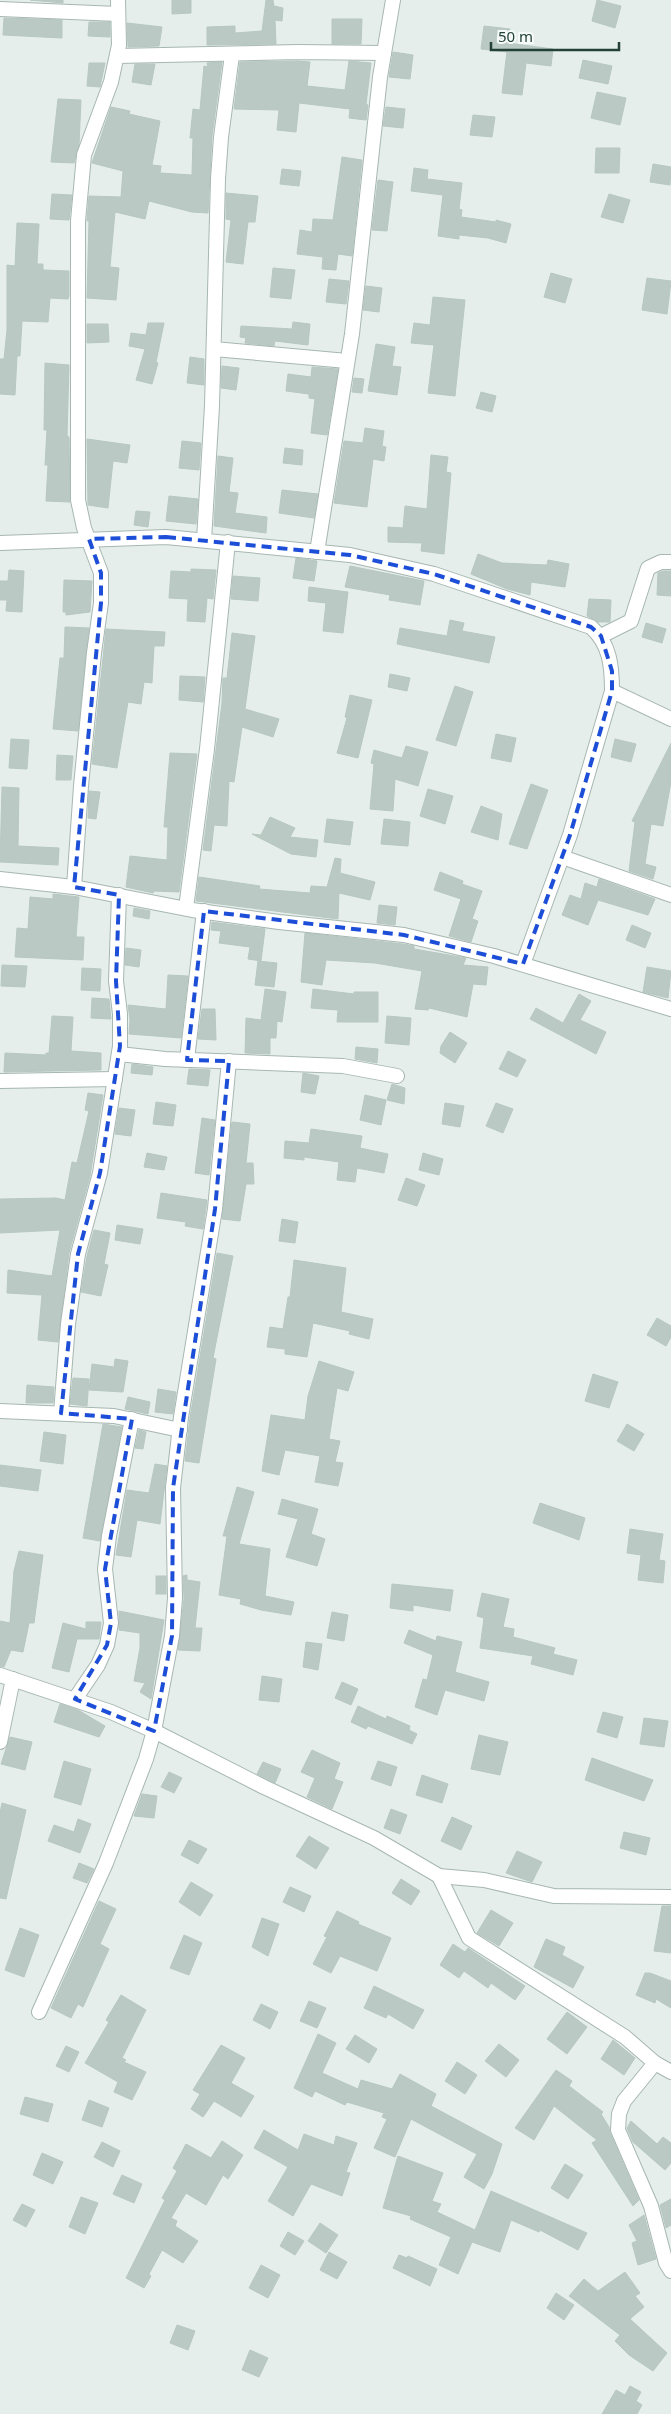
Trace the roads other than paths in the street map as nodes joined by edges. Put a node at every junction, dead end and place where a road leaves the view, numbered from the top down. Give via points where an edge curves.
1 (118, 0) edge
2 (393, 0) edge
3 (0, 9) edge
4 (118, 14) junction
5 (384, 53) junction
6 (232, 55) junction
7 (117, 56) junction
8 (214, 349) junction
9 (347, 361) junction
10 (89, 539) junction
11 (204, 540) junction
12 (228, 542) junction
13 (0, 543) edge
14 (317, 552) junction
15 (671, 562) edge
16 (601, 636) junction
17 (612, 691) junction
18 (671, 719) edge
19 (562, 857) junction
20 (0, 879) edge
21 (74, 887) junction
22 (119, 895) junction
23 (671, 895) edge
24 (186, 908) junction
25 (204, 911) junction
26 (523, 964) junction
27 (671, 1009) edge
28 (119, 1054) junction
29 (187, 1060) junction
30 (229, 1061) junction
31 (397, 1076) dead end
32 (115, 1080) junction
33 (0, 1081) edge
34 (0, 1411) edge
35 (61, 1413) junction
36 (132, 1419) junction
37 (180, 1430) junction
38 (6, 1677) edge
39 (75, 1699) junction
40 (154, 1731) junction
41 (0, 1742) edge
42 (439, 1876) junction
43 (671, 1897) edge
44 (39, 2012) dead end
45 (655, 2063) junction
46 (671, 2072) edge
47 (671, 2271) edge

1 - 4 street
2 - 5 street
3 - 4 street
4 - 7 street
5 - 6 street
5 - 9 street
6 - 7 street
6 - 8 street via 218,179
7 - 10 street via 111,82 84,154 78,221 78,500
8 - 9 street
8 - 11 street
9 - 14 street
10 - 11 street via 166,536
10 - 13 street
10 - 21 street via 101,573 101,603
11 - 12 street
12 - 14 street
12 - 24 street via 207,749
14 - 16 street via 434,574 583,624
15 - 16 street via 660,562 648,568 631,620
16 - 17 street via 610,662
17 - 18 street
17 - 19 street
19 - 23 street
19 - 26 street
20 - 21 street
21 - 22 street
22 - 24 street
22 - 28 street via 116,981 120,1014
24 - 25 street
25 - 26 street via 404,935
25 - 29 street
26 - 27 street
28 - 29 street
28 - 32 street
29 - 30 street
30 - 31 street via 343,1066
30 - 37 street via 215,1209
32 - 33 street
32 - 35 street via 100,1173 78,1254 68,1324
34 - 35 street
35 - 36 street
36 - 37 street
36 - 39 street via 105,1569 110,1623 107,1645
37 - 40 street via 173,1488 175,1598 172,1636
38 - 39 street
38 - 41 street
39 - 40 street
40 - 42 street via 374,1838
40 - 44 street via 106,1863
42 - 43 street via 484,1880 554,1896
42 - 45 street via 469,1938 625,2037
45 - 46 street
45 - 47 street via 624,2101 618,2130 651,2206

